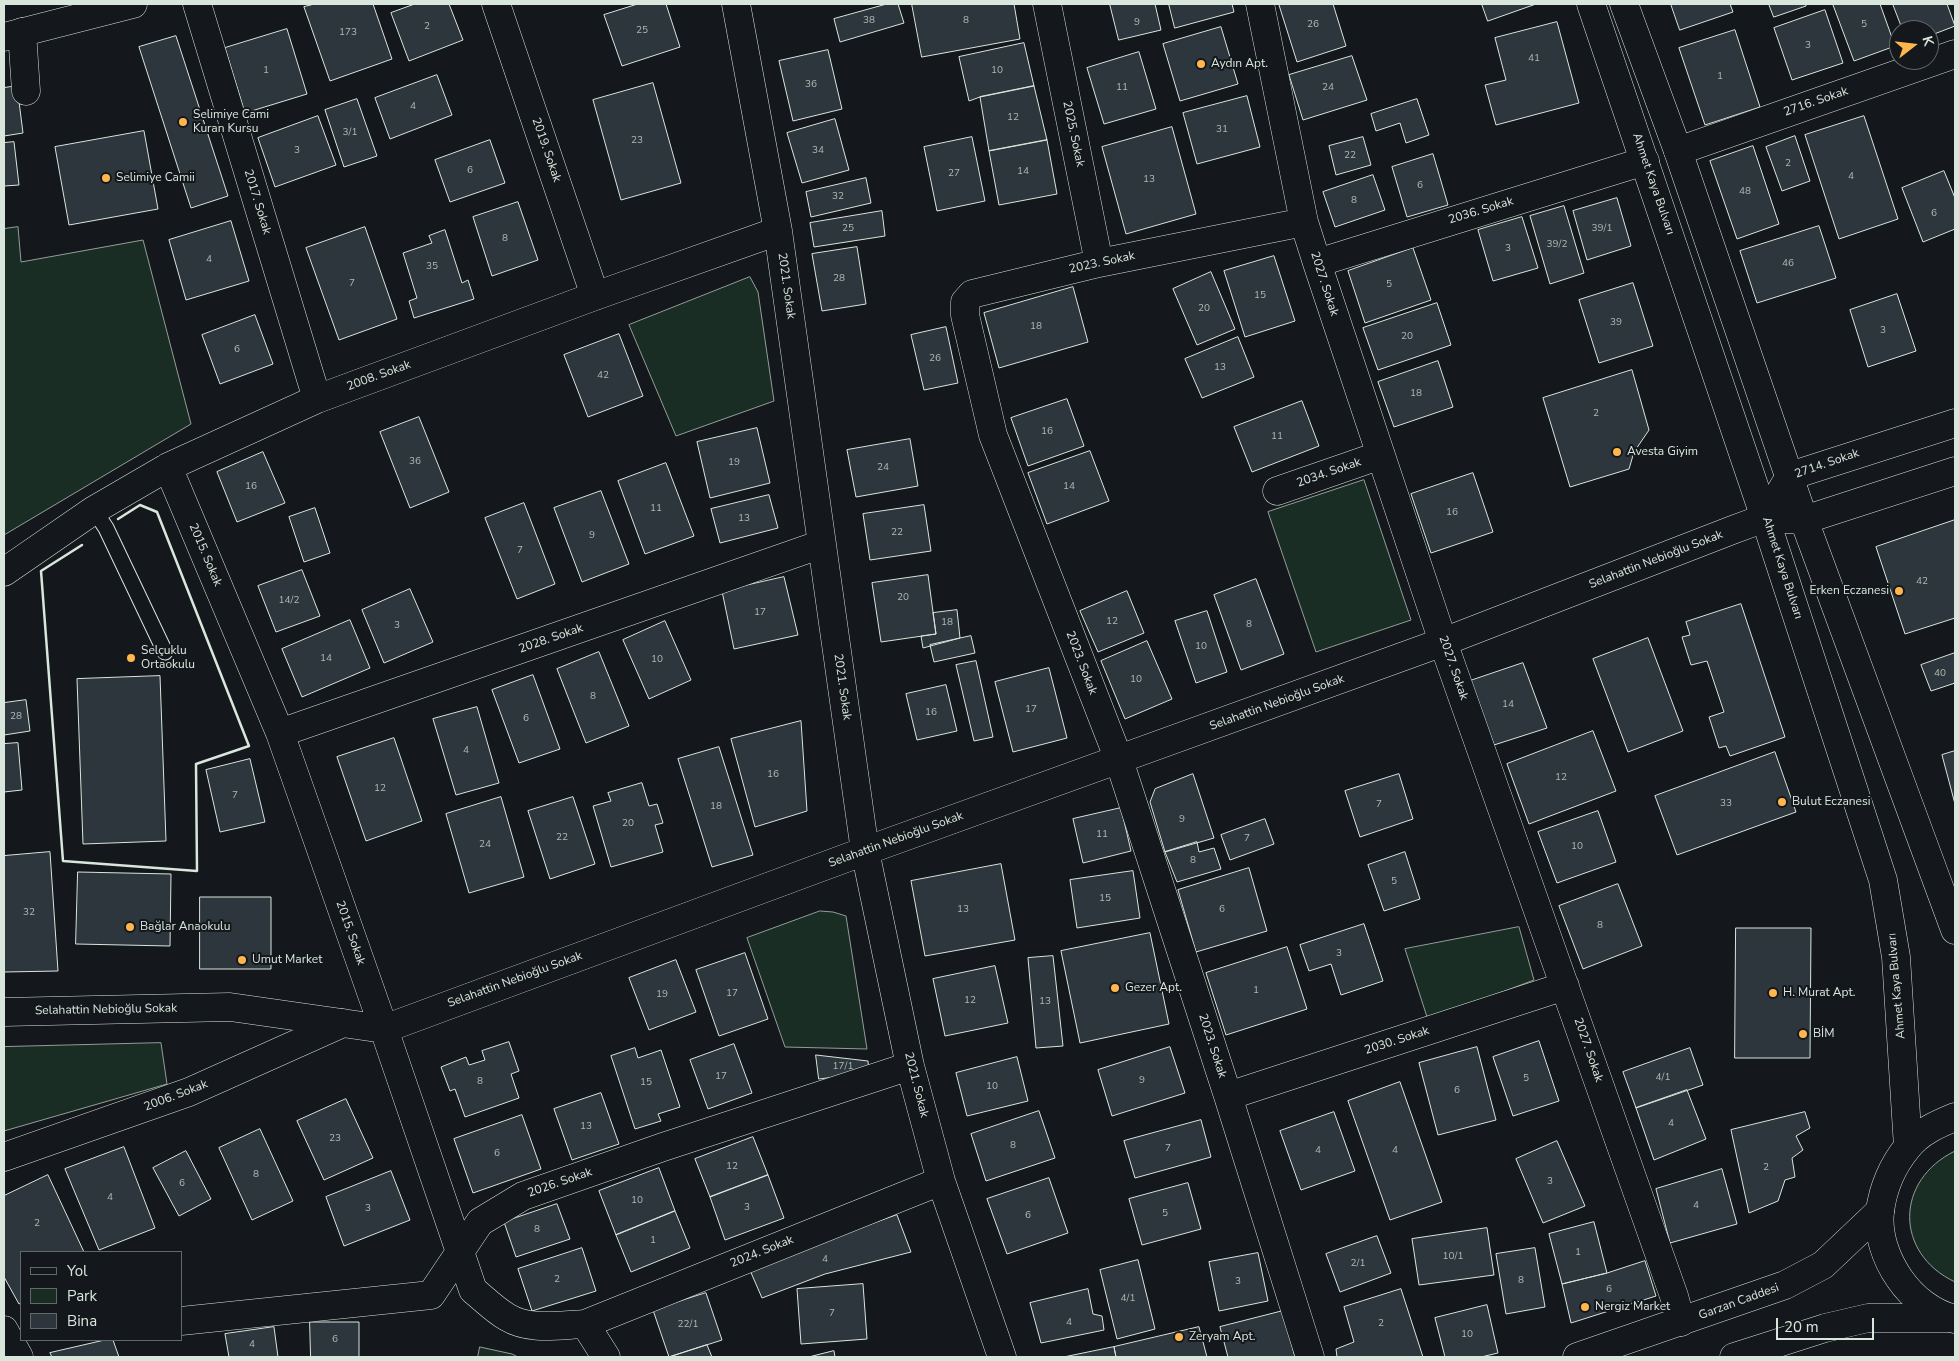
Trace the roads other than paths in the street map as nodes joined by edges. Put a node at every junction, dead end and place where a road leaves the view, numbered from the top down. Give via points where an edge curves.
1 (133, 4) edge
2 (197, 4) edge
3 (496, 4) edge
4 (736, 4) edge
5 (1047, 4) edge
6 (1260, 4) edge
7 (1591, 4) edge
8 (1624, 4) edge
9 (13, 35) edge
10 (1955, 54) edge
11 (26, 91) dead end
12 (1678, 151) junction
13 (1645, 161) junction
14 (1304, 222) junction
15 (778, 231) junction
16 (1099, 263) junction
17 (1316, 263) junction
18 (595, 296) junction
19 (317, 399) junction
20 (1955, 423) edge
21 (1381, 455) junction
22 (168, 467) junction
23 (1955, 471) edge
24 (1790, 476) junction
25 (1277, 492) dead end
26 (94, 510) junction
27 (1765, 518) junction
28 (1804, 520) junction
29 (822, 544) junction
30 (4, 572) edge
31 (1443, 642) junction
32 (165, 652) dead end
33 (280, 733) junction
34 (1119, 760) junction
35 (865, 851) junction
36 (1955, 930) edge
37 (1565, 986) junction
38 (4, 1012) edge
39 (343, 1023) junction
40 (384, 1029) junction
41 (910, 1066) junction
42 (1228, 1096) junction
43 (1955, 1117) edge
44 (1908, 1147) junction
45 (4, 1157) edge
46 (941, 1181) junction
47 (1880, 1211) junction
48 (460, 1253) junction
49 (1952, 1318) edge
50 (182, 1321) edge
51 (1681, 1322) junction
52 (584, 1324) junction
53 (606, 1357) edge
54 (1002, 1357) edge
55 (1310, 1357) edge
56 (1577, 1357) edge
57 (1734, 1357) edge

1 - 9 street
2 - 19 street, 2017. Sokak
3 - 18 street, 2019. Sokak
4 - 15 street, 2021. Sokak
5 - 16 street, 2025. Sokak
6 - 14 street, 2027. Sokak
7 - 13 street, Ahmet Kaya Bulvarı
8 - 12 street
9 - 11 street
10 - 12 street, 2716. Sokak
12 - 24 street
13 - 17 street, 2036. Sokak
13 - 27 street, Ahmet Kaya Bulvarı
14 - 16 street, 2023. Sokak
14 - 17 street, 2027. Sokak
15 - 18 street, 2008. Sokak
15 - 29 street, 2021. Sokak
16 - 34 street, 2023. Sokak via 972,294 965,302 964,315 993,435
17 - 21 street, 2027. Sokak
18 - 19 street, 2008. Sokak
19 - 22 street, 2008. Sokak
20 - 24 street, 2714. Sokak
21 - 25 street, 2034. Sokak
21 - 31 street, 2027. Sokak
22 - 26 street, 2008. Sokak
22 - 33 street, 2015. Sokak
23 - 28 street
24 - 27 street, 2714. Sokak
24 - 28 street
26 - 30 street, 2008. Sokak
26 - 32 lane via 106,528
27 - 28 street
27 - 31 street, Selahattin Nebioğlu Sokak
27 - 44 street, Ahmet Kaya Bulvarı via 1883,880 1896,958
28 - 36 street
29 - 33 street, 2028. Sokak
29 - 35 street, 2021. Sokak
31 - 34 street, Selahattin Nebioğlu Sokak
31 - 37 street, 2027. Sokak
33 - 40 street, 2015. Sokak
34 - 35 street, Selahattin Nebioğlu Sokak
34 - 42 street, 2023. Sokak
35 - 40 street, Selahattin Nebioğlu Sokak
35 - 41 street, 2021. Sokak
37 - 42 street, 2030. Sokak
37 - 51 street, 2027. Sokak
38 - 39 street, Selahattin Nebioğlu Sokak via 230,1007
39 - 40 street, Selahattin Nebioğlu Sokak
39 - 45 street, 2006. Sokak via 189,1092
40 - 48 street, 2015. Sokak
41 - 46 street, 2021. Sokak
41 - 48 street, 2026. Sokak via 523,1196 480,1222
42 - 55 street, 2023. Sokak
43 - 44 street via 1931,1127
44 - 47 street via 1889,1177
46 - 52 street, 2024. Sokak
46 - 54 street, 2021. Sokak
47 - 49 street via 1882,1238 1891,1264 1905,1287 1926,1305
47 - 51 street, Garzan Caddesi via 1823,1266 1785,1285
48 - 50 street, 2026. Sokak via 431,1295
48 - 52 street, 2015. Sokak via 473,1290 508,1318 540,1327
49 - 57 street via 1868,1318
51 - 56 street, Garzan Caddesi
52 - 53 street

